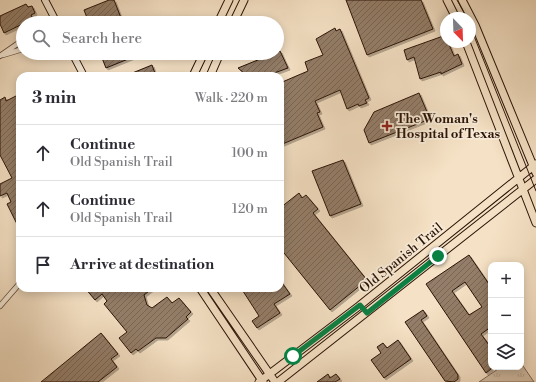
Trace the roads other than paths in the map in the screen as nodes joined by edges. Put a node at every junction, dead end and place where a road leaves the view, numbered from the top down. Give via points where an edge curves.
1 (45, 0) edge
2 (229, 0) edge
3 (244, 0) edge
4 (447, 0) edge
5 (462, 0) edge
6 (453, 12) edge
7 (53, 16) edge
8 (221, 16) edge
9 (236, 16) edge
10 (16, 45) edge
11 (468, 48) edge
12 (16, 51) edge
13 (1, 56) edge
14 (76, 60) edge
15 (201, 60) edge
16 (217, 60) edge
17 (82, 72) edge
18 (195, 72) edge
19 (212, 72) edge
20 (535, 168) edge
21 (520, 178) junction
22 (536, 179) edge
23 (524, 188) junction
24 (479, 210) junction
25 (486, 217) junction
26 (536, 223) edge
27 (432, 248) junction
28 (438, 256) junction
29 (418, 259) junction
30 (406, 282) junction
31 (16, 288) edge
32 (203, 292) edge
33 (213, 292) edge
34 (218, 300) junction
35 (211, 304) junction
36 (360, 305) junction
37 (0, 306) edge
38 (367, 313) junction
39 (270, 374) junction
40 (261, 381) edge
41 (275, 382) edge
42 (278, 382) edge

1 - 7 street
2 - 8 main road
3 - 9 main road
4 - 6 main road
5 - 20 main road
10 - 13 street
11 - 21 main road
12 - 13 street
14 - 17 street
15 - 18 main road
16 - 19 main road
20 - 21 main road, Old Spanish Trail
21 - 23 main road
21 - 24 main road, Old Spanish Trail
22 - 23 main road, Old Spanish Trail
23 - 25 main road, Old Spanish Trail
23 - 26 main road
24 - 25 main road
24 - 27 main road, Old Spanish Trail
25 - 28 main road, Old Spanish Trail
27 - 28 main road
27 - 29 main road, Old Spanish Trail
28 - 30 main road, Old Spanish Trail
29 - 30 main road
29 - 36 main road, Old Spanish Trail
30 - 38 main road, Old Spanish Trail
31 - 37 street
32 - 35 main road
33 - 34 main road
34 - 35 main road
34 - 39 main road
35 - 40 main road
36 - 38 main road
36 - 39 main road, Old Spanish Trail
38 - 42 main road, Old Spanish Trail
39 - 40 main road, Old Spanish Trail
39 - 41 main road

